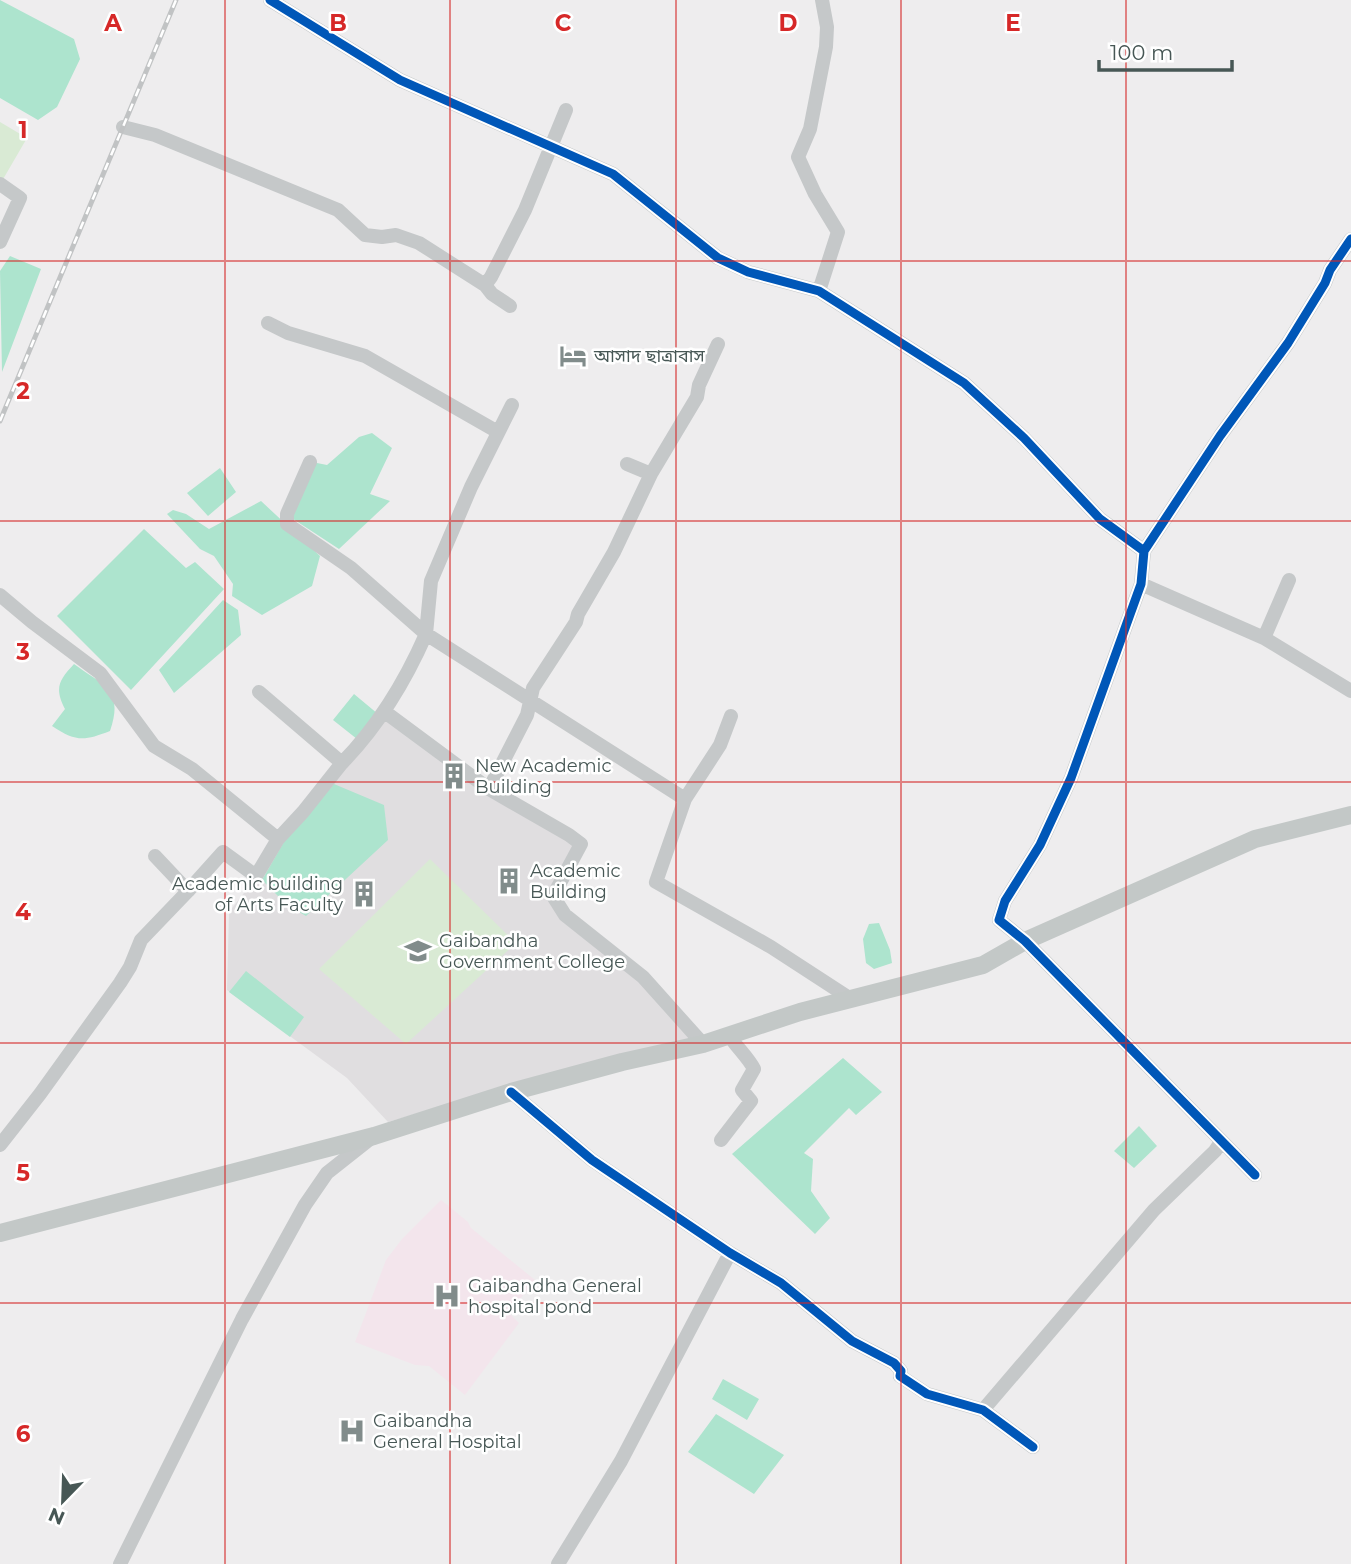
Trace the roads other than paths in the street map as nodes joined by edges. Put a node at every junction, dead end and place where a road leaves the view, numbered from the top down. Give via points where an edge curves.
1 (270, 0) edge
2 (822, 0) edge
3 (566, 110) dead end
4 (123, 127) dead end
5 (552, 148) junction
6 (0, 184) edge
7 (1351, 239) edge
8 (0, 242) edge
9 (485, 285) junction
10 (819, 290) junction
11 (510, 306) dead end
12 (268, 323) dead end
13 (718, 344) dead end
14 (512, 405) dead end
15 (498, 432) junction
16 (310, 462) dead end
17 (627, 464) dead end
18 (651, 474) junction
19 (1144, 551) junction
20 (1289, 580) dead end
21 (1141, 584) junction
22 (0, 595) edge
23 (426, 634) junction
24 (1264, 638) junction
25 (1351, 691) edge
26 (259, 692) dead end
27 (530, 702) junction
28 (385, 712) junction
29 (731, 716) dead end
30 (342, 763) junction
31 (489, 789) junction
32 (685, 799) junction
33 (1351, 815) edge
34 (278, 839) junction
35 (155, 856) dead end
36 (188, 891) junction
37 (1025, 941) junction
38 (851, 999) junction
39 (729, 1035) junction
40 (703, 1044) junction
41 (511, 1092) junction
42 (374, 1136) junction
43 (721, 1140) dead end
44 (1221, 1142) junction
45 (0, 1145) edge
46 (1255, 1175) dead end
47 (0, 1233) edge
48 (730, 1253) junction
49 (983, 1410) junction
50 (1033, 1447) dead end
51 (120, 1564) edge
52 (558, 1564) edge

1 - 5 street via 400,80
2 - 10 street via 826,47 810,128 799,157 838,232
3 - 5 street
4 - 9 street via 155,135 338,210 365,235 396,235 419,243
5 - 9 street
5 - 10 street via 613,174 718,258 748,272
6 - 8 street via 20,198
7 - 19 street via 1288,343
9 - 11 street
10 - 19 street via 964,383 1024,438 1100,519
12 - 15 street via 365,356
13 - 18 street via 697,397
14 - 15 street
15 - 23 street via 431,581
16 - 23 street via 287,524 351,568
17 - 18 street
18 - 27 street via 576,622 533,688
19 - 21 street
20 - 24 street
21 - 24 street
21 - 37 street via 1072,778 1040,845 1005,901 999,920
22 - 34 street via 100,673 154,746 192,769
23 - 27 street
23 - 28 street
24 - 25 street
26 - 30 street
27 - 31 street
27 - 32 street
28 - 30 street
28 - 31 street
29 - 32 street via 720,745
30 - 34 street
31 - 40 street via 581,845 553,896 565,915 643,977
32 - 38 street via 656,882
33 - 37 main road via 1255,839
34 - 36 street via 256,876 223,852
35 - 36 street
36 - 45 street via 141,940 120,983
37 - 38 main road via 983,965
37 - 44 street
38 - 39 main road
39 - 40 main road
39 - 43 street via 754,1069 742,1090 751,1101
40 - 41 main road
41 - 42 main road
41 - 48 street via 592,1160
42 - 47 main road
42 - 51 street via 327,1173 305,1205 242,1319
44 - 46 street
44 - 49 street via 1146,1218
48 - 49 street via 781,1283 852,1341 894,1363 900,1376 927,1394
48 - 52 street via 621,1461
49 - 50 street

